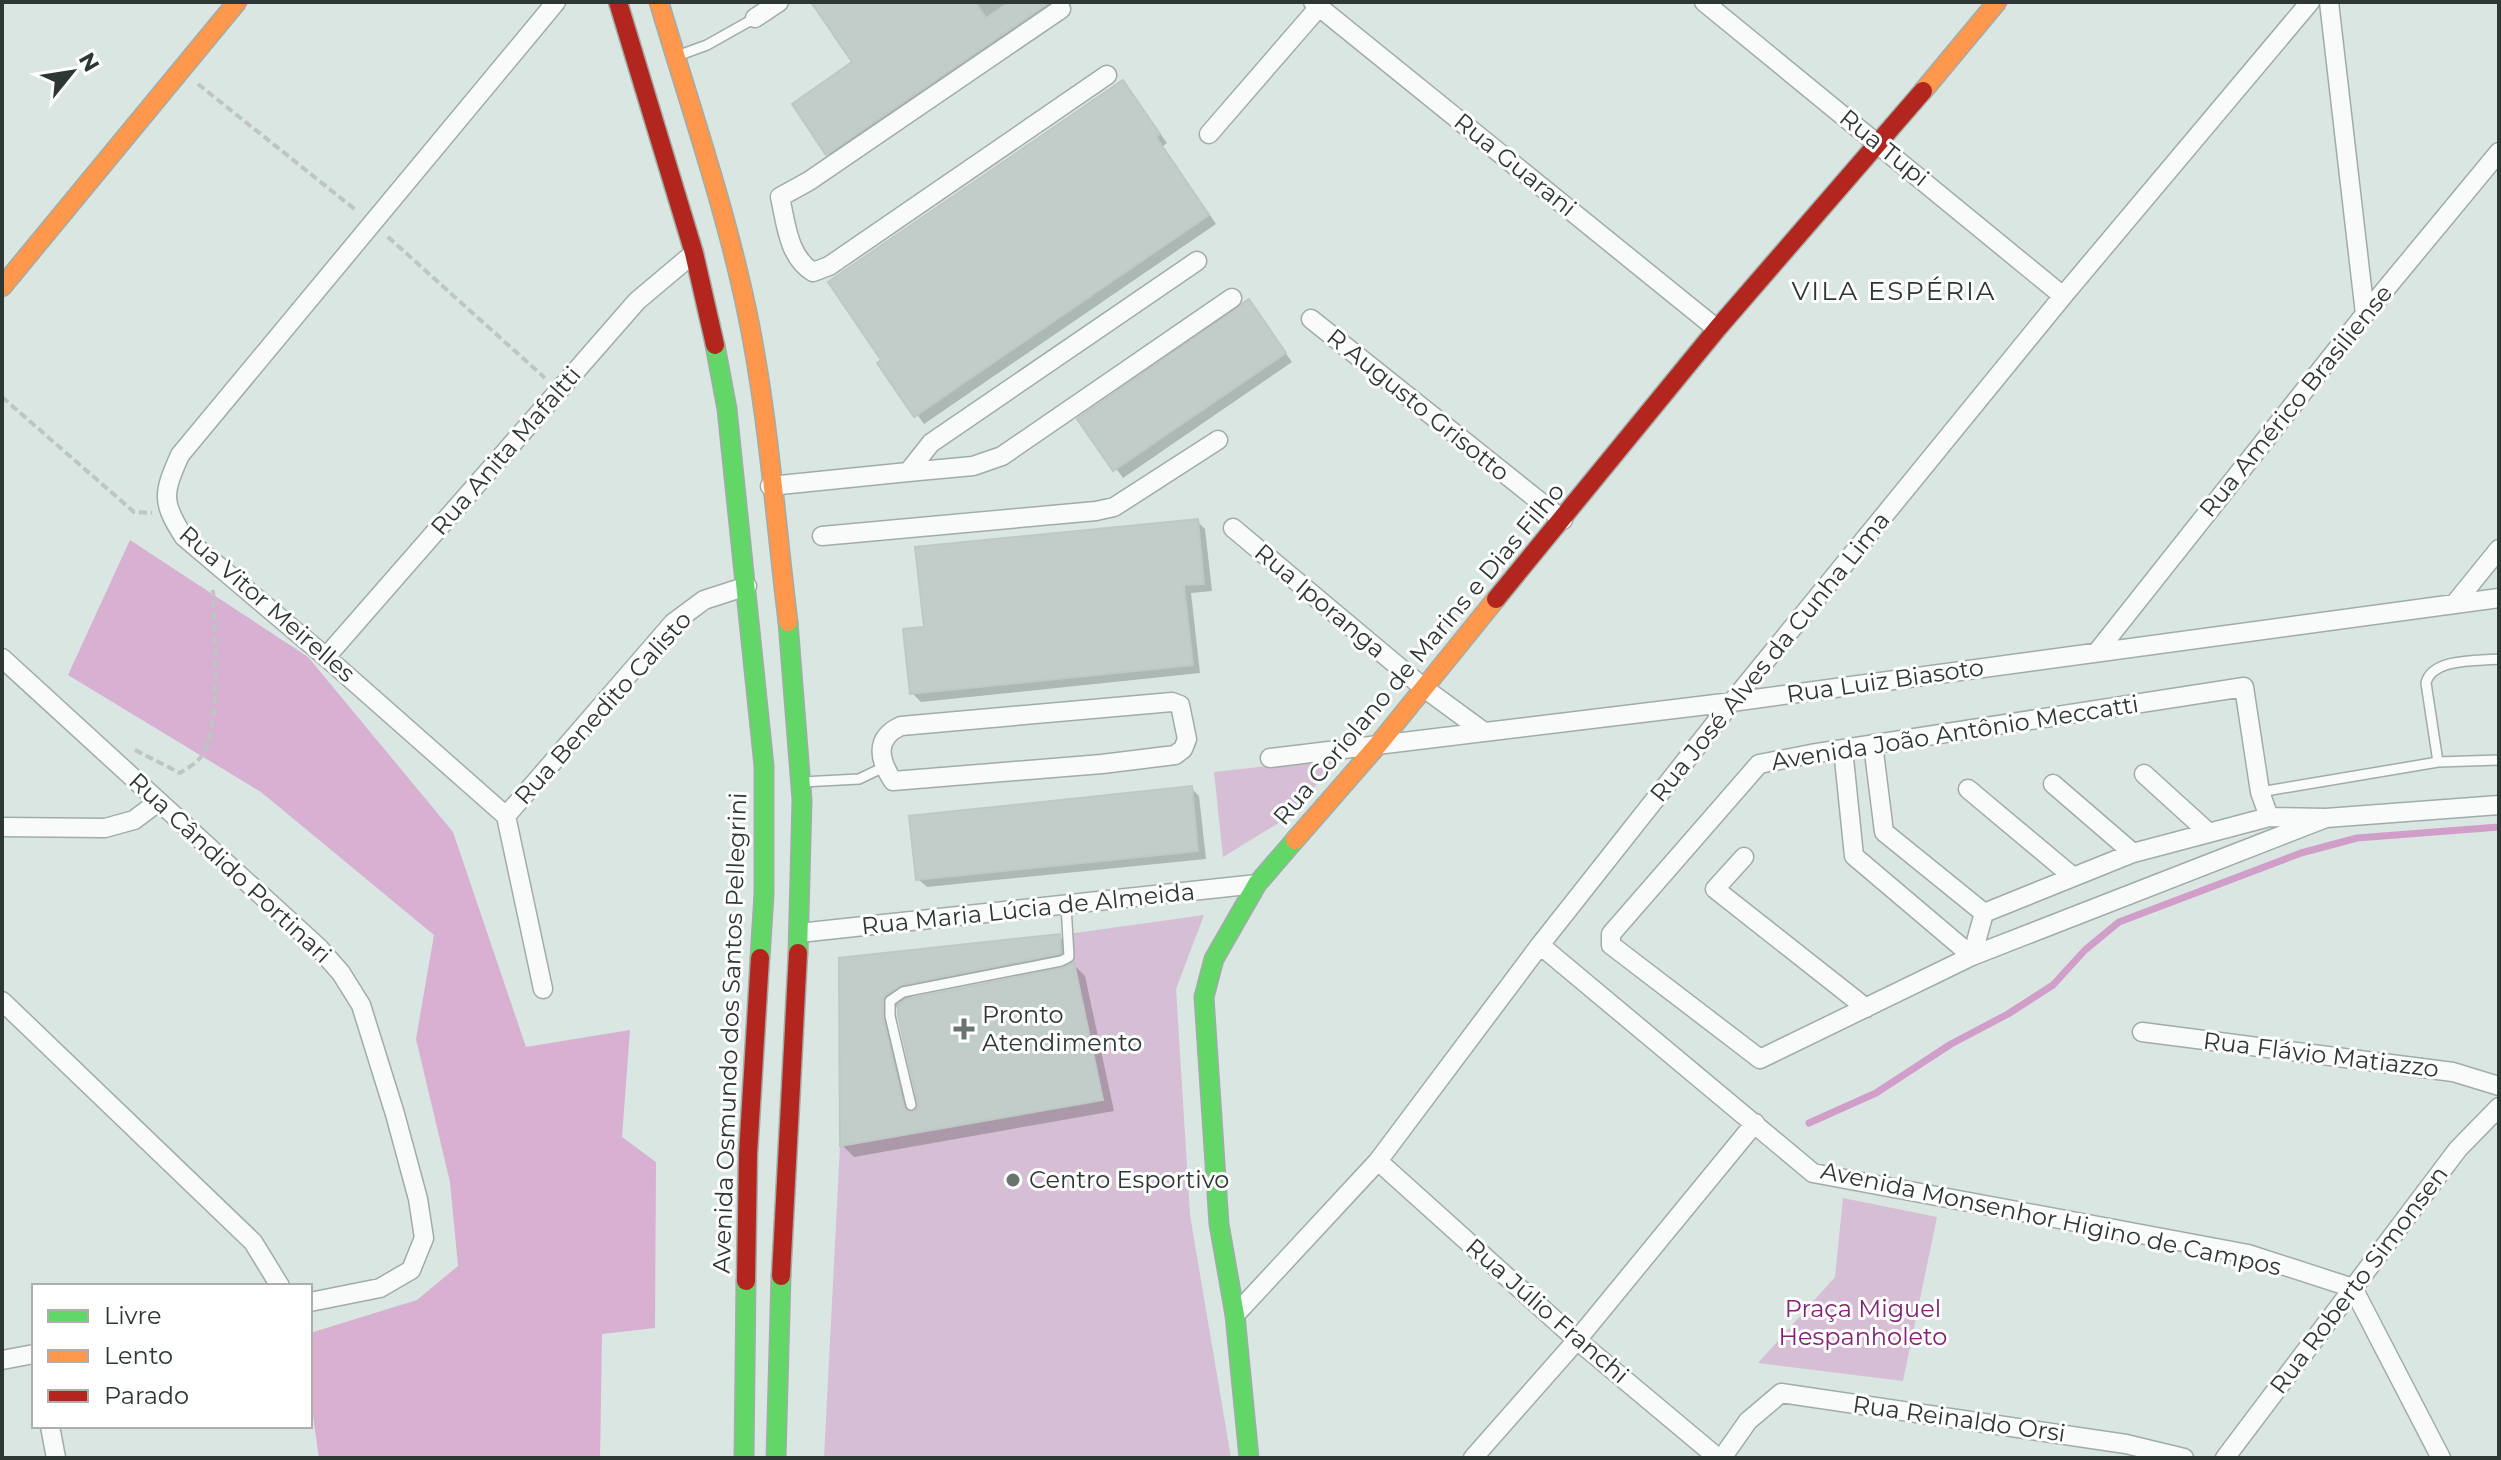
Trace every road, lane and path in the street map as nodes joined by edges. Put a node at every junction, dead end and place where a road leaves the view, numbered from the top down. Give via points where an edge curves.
1 (237, 2) edge
2 (556, 2) edge
3 (618, 2) edge
4 (659, 2) edge
5 (779, 2) edge
6 (1704, 2) edge
7 (1997, 2) edge
8 (2310, 2) edge
9 (2329, 2) edge
10 (1316, 4) edge
11 (1061, 9) dead end
12 (755, 18) joint
13 (674, 57) junction
14 (1107, 75) dead end
15 (1209, 134) dead end
16 (1879, 143) junction
17 (2499, 152) edge
18 (694, 253) junction
19 (1197, 261) dead end
20 (2, 287) edge
21 (2063, 296) junction
22 (1232, 298) dead end
23 (2365, 314) junction
24 (1311, 319) dead end
25 (1717, 329) junction
26 (2, 397) edge
27 (1218, 440) dead end
28 (908, 472) junction
29 (770, 486) junction
30 (168, 513) junction
31 (1563, 520) junction
32 (1233, 528) dead end
33 (822, 536) dead end
34 (2499, 549) edge
35 (212, 559) junction
36 (747, 586) junction
37 (2499, 598) edge
38 (2456, 602) junction
39 (2097, 652) junction
40 (326, 657) junction
41 (2, 658) edge
42 (2499, 659) edge
43 (1424, 688) junction
44 (1732, 702) junction
45 (1484, 732) junction
46 (123, 744) dead end
47 (1873, 744) junction
48 (1377, 746) junction
49 (1843, 749) junction
50 (1270, 758) dead end
51 (2499, 760) edge
52 (2438, 762) junction
53 (884, 767) junction
54 (2144, 774) dead end
55 (801, 782) junction
56 (2053, 784) dead end
57 (1968, 789) dead end
58 (2260, 792) junction
59 (158, 802) junction
60 (2499, 805) edge
61 (506, 816) junction
62 (2269, 817) junction
63 (2326, 818) junction
64 (2, 827) edge
65 (2209, 833) junction
66 (2133, 853) junction
67 (1744, 857) dead end
68 (2072, 876) junction
69 (1257, 884) junction
70 (1066, 905) junction
71 (1984, 913) junction
72 (799, 933) junction
73 (1540, 945) junction
74 (1972, 956) junction
75 (543, 989) dead end
76 (2, 1001) edge
77 (1866, 1008) junction
78 (2142, 1032) dead end
79 (2499, 1086) edge
80 (911, 1105) dead end
81 (2499, 1107) edge
82 (1755, 1123) junction
83 (748, 1154) junction
84 (1378, 1161) junction
85 (785, 1221) junction
86 (279, 1284) edge
87 (2353, 1288) junction
88 (312, 1302) edge
89 (1235, 1315) junction
90 (1577, 1340) junction
91 (32, 1354) edge
92 (2, 1360) edge
93 (50, 1428) edge
94 (56, 1458) edge
95 (744, 1458) edge
96 (776, 1458) edge
97 (1249, 1458) edge
98 (1473, 1458) edge
99 (1720, 1458) edge
100 (2184, 1458) edge
101 (2225, 1458) edge
102 (2441, 1458) edge

1 - 20 main road
2 - 30 street, Rua Vitor Meirelles via 180,455 167,483
3 - 18 main road, Avenida Osmundo dos Santos Pellegrini
4 - 13 main road
5 - 12 street
6 - 16 street, Rua Tupi
7 - 16 main road, Rua Coriolano de Marins e Dias Filho
8 - 21 street, Rua José Alves da Cunha Lima
9 - 23 street
10 - 15 street
10 - 25 street, Rua Guarani
11 - 14 street via 780,197 797,259 813,272 829,266
12 - 13 lane
13 - 29 main road via 746,308
16 - 21 street, Rua Tupi
16 - 25 main road, Rua Coriolano de Marins e Dias Filho
17 - 23 street, Rua Américo Brasiliense
18 - 36 main road, Avenida Osmundo dos Santos Pellegrini via 727,409
18 - 40 street, Rua Anita Mafaltti via 637,301
19 - 28 street via 931,443
21 - 44 street, Rua José Alves da Cunha Lima
22 - 28 street via 1002,456 973,466
23 - 39 street, Rua Américo Brasiliense
24 - 31 street, R Augusto Grisotto
25 - 31 main road, Rua Coriolano de Marins e Dias Filho
26 - 30 path via 134,512
27 - 33 street via 1114,507
28 - 29 street
29 - 55 main road
30 - 35 street, Rua Vitor Meirelles via 184,537
31 - 43 main road, Rua Coriolano de Marins e Dias Filho
32 - 43 street, Rua Iporanga
34 - 38 street
35 - 40 street, Rua Vitor Meirelles
35 - 46 path via 216,666 210,739 200,759 180,773
36 - 61 street, Rua Benedito Calisto via 704,600 673,623
36 - 83 main road, Avenida Osmundo dos Santos Pellegrini via 764,766 764,894
37 - 38 street, Rua Luiz Biasoto
38 - 39 street, Rua Luiz Biasoto
39 - 44 street, Rua Luiz Biasoto
40 - 61 street, Rua Vitor Meirelles
41 - 59 street, Rua Cândido Portinari
42 - 52 lane via 2434,668 2428,675
43 - 45 street, Rua Iporanga
43 - 48 main road, Rua Coriolano de Marins e Dias Filho
44 - 45 street, Rua Luiz Biasoto
44 - 73 street, Rua José Alves da Cunha Lima
45 - 48 street, Rua Luiz Biasoto
47 - 49 street, Avenida João Antônio Meccatti
47 - 58 street, Avenida João Antônio Meccatti via 2244,687
47 - 71 street via 1884,832
48 - 50 street, Rua Luiz Biasoto
48 - 69 main road, Rua Coriolano de Marins e Dias Filho
49 - 74 street via 1854,856
49 - 77 street, Avenida João Antônio Meccatti via 1759,764 1611,934 1611,945 1760,1059
51 - 52 lane
52 - 58 lane
53 - 53 street via 893,781 1175,755 1187,739 1184,714 1172,702 901,726 888,732 882,743
53 - 55 lane via 859,779
54 - 65 street
55 - 72 main road
56 - 66 street
57 - 68 street
58 - 62 street, Avenida João Antônio Meccatti
59 - 64 street via 134,820 105,828
59 - 88 street, Rua Cândido Portinari via 319,948 361,1005 403,1142 424,1238 411,1270 380,1288
60 - 63 street
61 - 75 street
62 - 63 street
62 - 65 street
63 - 74 street, Avenida João Antônio Meccatti
65 - 66 street
66 - 68 street
67 - 77 street via 1715,889
68 - 71 street
69 - 70 street, Rua Maria Lúcia de Almeida
69 - 89 main road, Rua Coriolano de Marins e Dias Filho via 1214,959 1204,997 1219,1224
70 - 72 street, Rua Maria Lúcia de Almeida
70 - 80 lane via 1069,957 903,992 890,1001
71 - 74 street
72 - 85 main road
73 - 82 street, Avenida Monsenhor Higino de Campos
73 - 84 street, Rua José Alves da Cunha Lima
74 - 77 street, Avenida João Antônio Meccatti
76 - 86 street via 253,1242
78 - 79 street, Rua Flávio Matiazzo via 2453,1072
81 - 87 street, Rua Roberto Simonsen via 2458,1149
82 - 87 street, Avenida Monsenhor Higino de Campos via 1813,1173 2248,1254
82 - 90 street
83 - 85 main road via 764,1213
83 - 95 main road, Avenida Osmundo dos Santos Pellegrini
84 - 89 street, Rua José Alves da Cunha Lima
84 - 90 street, Rua Júlio Franchi
85 - 96 main road
87 - 101 street, Rua Roberto Simonsen
87 - 102 street
89 - 97 main road, Rua Coriolano de Marins e Dias Filho
90 - 98 street
90 - 99 street, Rua Júlio Franchi
91 - 92 street
93 - 94 street
99 - 100 street, Rua Reinaldo Orsi via 1748,1421 1781,1393 2126,1444

